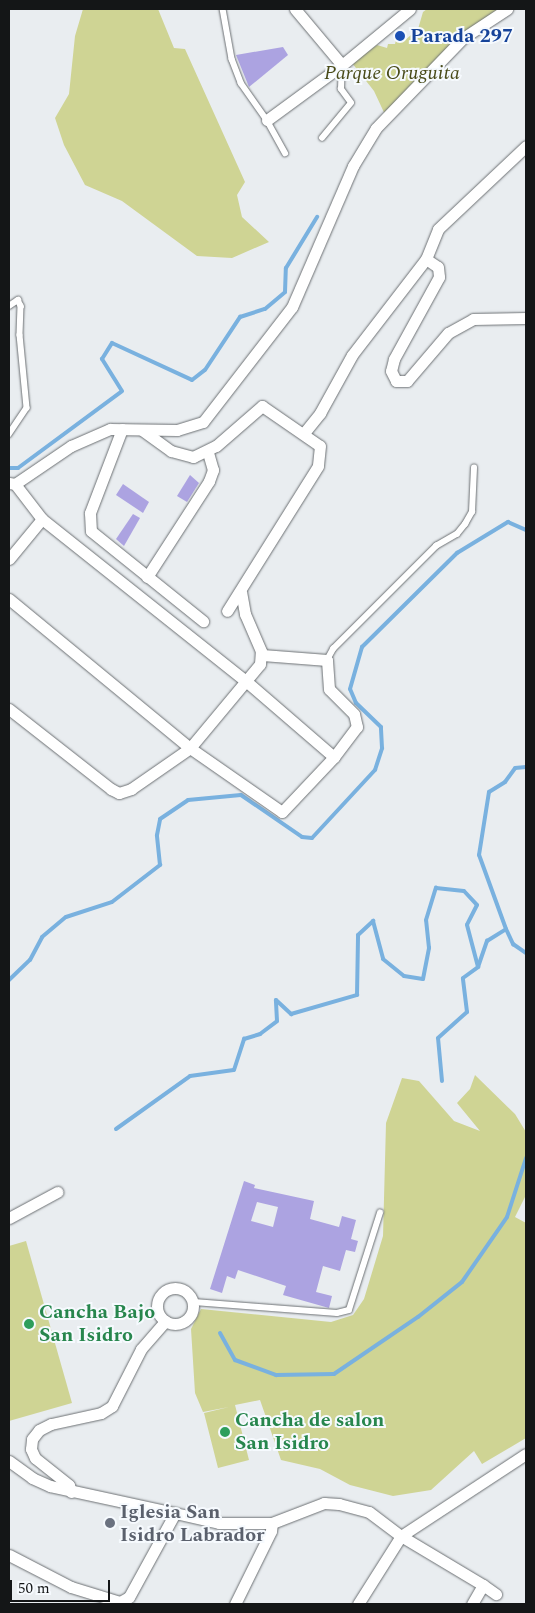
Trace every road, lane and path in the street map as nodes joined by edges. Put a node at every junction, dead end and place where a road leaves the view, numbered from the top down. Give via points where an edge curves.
1 (223, 9) edge
2 (295, 9) edge
3 (410, 9) edge
4 (507, 9) edge
5 (342, 65) junction
6 (267, 120) junction
7 (322, 138) dead end
8 (526, 146) edge
9 (285, 153) dead end
10 (426, 259) junction
11 (9, 306) edge
12 (526, 318) edge
13 (122, 429) junction
14 (142, 430) junction
15 (304, 433) junction
16 (9, 435) edge
17 (208, 452) junction
18 (474, 468) dead end
19 (12, 484) edge
20 (42, 519) junction
21 (9, 559) edge
22 (147, 577) junction
23 (241, 592) junction
24 (9, 599) edge
25 (227, 612) dead end
26 (204, 621) dead end
27 (262, 655) junction
28 (327, 660) junction
29 (247, 682) junction
30 (9, 709) edge
31 (190, 748) junction
32 (334, 757) junction
33 (57, 1192) dead end
34 (380, 1213) dead end
35 (9, 1218) edge
36 (194, 1302) junction
37 (165, 1321) junction
38 (526, 1454) edge
39 (9, 1461) edge
40 (71, 1492) junction
41 (175, 1513) junction
42 (272, 1523) junction
43 (401, 1536) junction
44 (9, 1555) edge
45 (483, 1585) junction
46 (496, 1594) dead end
47 (235, 1604) edge
48 (358, 1604) edge
49 (472, 1604) edge

1 - 6 lane via 232,60 240,83
2 - 5 street
3 - 5 street
4 - 14 street via 463,38 376,128 353,166 292,307 204,422 177,430
5 - 6 street
5 - 7 lane via 341,90 351,103
6 - 9 lane
8 - 10 street via 438,229
10 - 12 street via 438,267 440,277 394,359 391,371 396,381 408,381 448,333 473,319
10 - 15 street via 352,355 320,413
11 - 16 lane via 18,300 21,306 20,334 27,408
13 - 14 street
13 - 19 street via 110,429 71,446
13 - 22 street via 90,513 89,526
14 - 17 street via 180,455 192,457
15 - 17 street via 262,406
15 - 23 street via 320,446 318,466
17 - 22 street via 212,470 209,481
18 - 28 lane via 472,512 465,524 457,534 436,546 333,649
19 - 20 street
20 - 21 street
20 - 29 street
22 - 26 street
23 - 25 street
23 - 27 street via 245,614
24 - 31 street
27 - 28 street
27 - 29 street via 260,664
28 - 32 street via 329,689 354,714 357,726
29 - 31 street
29 - 32 street
30 - 31 street via 119,793 131,789
31 - 32 street via 282,812
33 - 35 street
34 - 36 lane via 349,1310 337,1313
36 - 37 street via 188,1320 177,1324
36 - 37 street via 183,1289 165,1290 157,1306
37 - 40 street via 141,1349 112,1406 101,1413 51,1424 32,1439 31,1449 35,1458 69,1485
38 - 43 street
39 - 40 street via 32,1478
40 - 41 street
41 - 42 street via 219,1523
41 - 44 street via 129,1597 120,1602 70,1587
42 - 43 street via 318,1505 339,1504 369,1512
42 - 47 street
43 - 45 street
43 - 48 street
45 - 46 street
45 - 49 street

